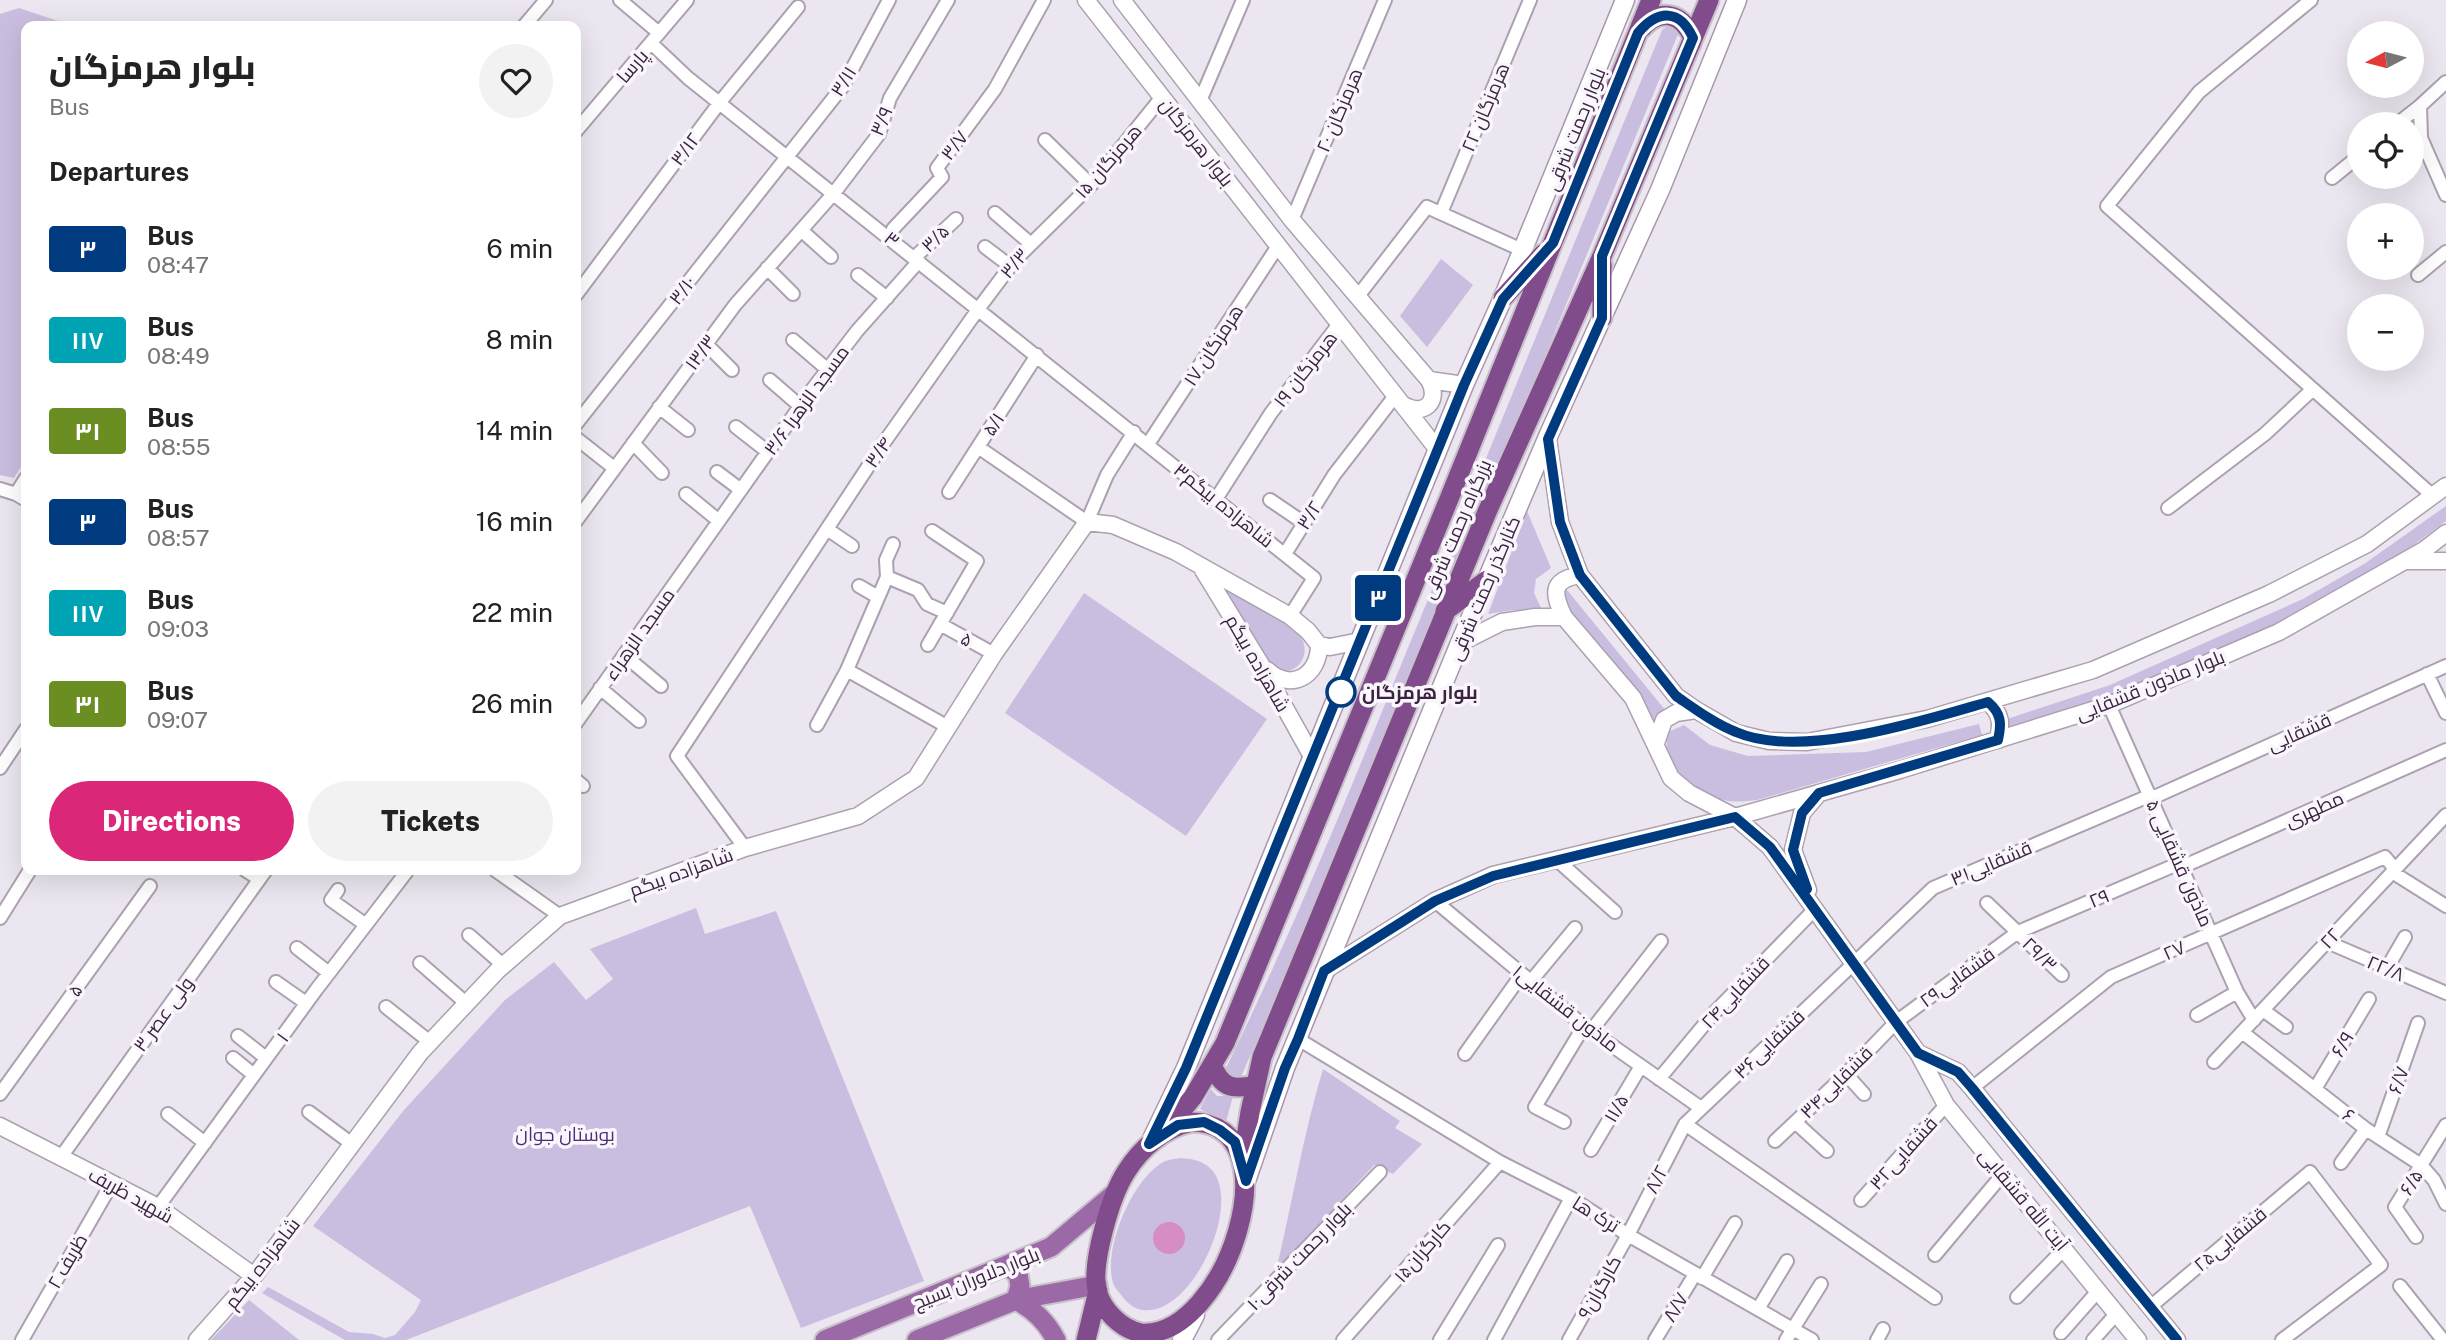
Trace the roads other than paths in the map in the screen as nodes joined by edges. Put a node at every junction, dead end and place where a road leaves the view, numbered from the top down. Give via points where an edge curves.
1 (546, 0) edge
2 (620, 0) edge
3 (687, 0) edge
4 (889, 0) edge
5 (948, 0) edge
6 (1044, 0) edge
7 (1086, 0) edge
8 (1122, 0) edge
9 (1242, 0) edge
10 (1385, 0) edge
11 (1530, 0) edge
12 (1625, 0) edge
13 (1651, 0) edge
14 (1709, 0) edge
15 (1737, 0) edge
16 (2311, 0) edge
17 (798, 7) dead end
18 (528, 21) edge
19 (1638, 33) junction
20 (655, 38) junction
21 (1688, 51) junction
22 (2446, 82) edge
23 (1162, 97) junction
24 (720, 102) junction
25 (1200, 102) junction
26 (2420, 106) junction
27 (2412, 112) edge
28 (581, 125) edge
29 (1045, 140) dead end
30 (788, 156) junction
31 (2347, 166) edge
32 (2332, 178) dead end
33 (1091, 184) junction
34 (834, 192) junction
35 (2446, 194) edge
36 (995, 213) dead end
37 (1441, 213) junction
38 (956, 219) dead end
39 (1292, 220) junction
40 (1053, 222) joint
41 (893, 229) dead end
42 (801, 230) junction
43 (1553, 243) junction
44 (1031, 244) junction
45 (1278, 246) junction
46 (985, 247) dead end
47 (1522, 250) junction
48 (2446, 252) edge
49 (1602, 256) junction
50 (831, 257) dead end
51 (917, 259) junction
52 (1010, 266) junction
53 (768, 268) junction
54 (2424, 270) edge
55 (858, 275) dead end
56 (581, 288) edge
57 (793, 294) dead end
58 (1358, 296) junction
59 (887, 298) junction
60 (1503, 299) junction
61 (979, 308) junction
62 (1602, 318) junction
63 (1339, 324) junction
64 (793, 340) dead end
65 (706, 344) junction
66 (1037, 355) junction
67 (732, 370) dead end
68 (828, 370) junction
69 (770, 380) dead end
70 (1429, 380) junction
71 (1464, 385) junction
72 (2313, 389) junction
73 (1398, 400) junction
74 (800, 406) junction
75 (659, 407) junction
76 (581, 418) edge
77 (736, 427) dead end
78 (688, 430) dead end
79 (1134, 432) junction
80 (1548, 439) junction
81 (581, 442) edge
82 (633, 443) junction
83 (1148, 444) junction
84 (978, 447) junction
85 (1438, 450) junction
86 (768, 452) junction
87 (614, 468) junction
88 (717, 472) dead end
89 (662, 473) dead end
90 (0, 489) edge
91 (741, 490) junction
92 (2440, 491) edge
93 (950, 492) dead end
94 (686, 494) dead end
95 (21, 497) edge
96 (1216, 499) junction
97 (1270, 500) dead end
98 (2168, 508) dead end
99 (581, 514) edge
100 (719, 522) junction
101 (1087, 522) junction
102 (1304, 523) junction
103 (827, 529) junction
104 (932, 531) dead end
105 (2446, 533) edge
106 (892, 544) dead end
107 (702, 545) joint
108 (852, 547) dead end
109 (1284, 554) junction
110 (2406, 561) junction
111 (2446, 561) edge
112 (1202, 568) junction
113 (1580, 575) junction
114 (887, 577) junction
115 (1487, 580) junction
116 (859, 586) dead end
117 (878, 597) junction
118 (1445, 612) junction
119 (1290, 616) junction
120 (1564, 617) junction
121 (944, 618) junction
122 (1360, 641) junction
123 (1460, 643) junction
124 (928, 645) dead end
125 (1319, 645) junction
126 (624, 654) junction
127 (994, 654) junction
128 (1261, 663) junction
129 (2446, 666) edge
130 (847, 670) junction
131 (2427, 674) junction
132 (661, 686) dead end
133 (600, 688) junction
134 (1988, 702) junction
135 (2109, 705) junction
136 (1696, 710) junction
137 (2446, 713) edge
138 (581, 716) edge
139 (639, 721) dead end
140 (817, 725) dead end
141 (948, 727) junction
142 (21, 736) edge
143 (1998, 740) junction
144 (1656, 743) junction
145 (2446, 750) edge
146 (1313, 758) junction
147 (0, 768) edge
148 (1819, 793) junction
149 (2151, 796) junction
150 (1735, 817) junction
151 (2444, 821) edge
152 (745, 848) junction
153 (1556, 859) junction
154 (2181, 865) junction
155 (2394, 870) junction
156 (27, 875) edge
157 (263, 875) edge
158 (404, 875) edge
159 (502, 875) edge
160 (150, 886) dead end
161 (338, 890) dead end
162 (1435, 901) junction
163 (1987, 903) dead end
164 (2446, 906) edge
165 (1815, 909) junction
166 (1615, 912) dead end
167 (561, 916) junction
168 (0, 918) edge
169 (366, 925) junction
170 (1575, 928) dead end
171 (2018, 932) junction
172 (2211, 933) junction
173 (469, 935) dead end
174 (2405, 937) dead end
175 (1661, 941) dead end
176 (2327, 942) junction
177 (297, 948) dead end
178 (420, 963) dead end
179 (1854, 963) junction
180 (503, 965) junction
181 (2387, 968) junction
182 (1324, 971) junction
183 (329, 972) junction
184 (2062, 975) dead end
185 (1526, 978) junction
186 (276, 982) dead end
187 (2237, 992) junction
188 (2446, 993) edge
189 (2370, 999) dead end
190 (306, 1003) junction
191 (466, 1003) junction
192 (386, 1006) dead end
193 (2197, 1015) dead end
194 (2259, 1015) junction
195 (1896, 1022) junction
196 (2418, 1023) dead end
197 (2286, 1027) dead end
198 (1588, 1028) junction
199 (2242, 1032) junction
200 (238, 1036) dead end
201 (1298, 1039) junction
202 (430, 1042) junction
203 (1918, 1053) junction
204 (1465, 1054) dead end
205 (233, 1058) dead end
206 (266, 1058) junction
207 (2214, 1062) dead end
208 (1212, 1065) junction
209 (1641, 1066) junction
210 (1846, 1074) junction
211 (254, 1075) junction
212 (1659, 1079) junction
213 (1256, 1085) junction
214 (1972, 1088) junction
215 (2315, 1089) junction
216 (0, 1094) edge
217 (1864, 1094) dead end
218 (1946, 1105) junction
219 (1701, 1108) junction
220 (309, 1112) dead end
221 (168, 1114) dead end
222 (1564, 1122) dead end
223 (1795, 1122) junction
224 (1685, 1124) junction
225 (2446, 1125) edge
226 (0, 1126) edge
227 (2366, 1129) junction
228 (2378, 1137) junction
229 (1156, 1139) junction
230 (1775, 1140) dead end
231 (205, 1143) junction
232 (352, 1144) junction
233 (1591, 1150) dead end
234 (1827, 1151) dead end
235 (61, 1157) junction
236 (1500, 1162) junction
237 (2341, 1163) dead end
238 (2421, 1166) junction
239 (1244, 1172) junction
240 (1380, 1172) dead end
241 (2003, 1174) junction
242 (112, 1183) junction
243 (1114, 1194) junction
244 (1571, 1198) junction
245 (1861, 1200) dead end
246 (2446, 1204) edge
247 (158, 1207) junction
248 (1735, 1223) dead end
249 (1628, 1235) junction
250 (2416, 1237) dead end
251 (1497, 1245) dead end
252 (2065, 1248) junction
253 (1935, 1255) dead end
254 (1787, 1261) dead end
255 (1007, 1266) junction
256 (254, 1276) junction
257 (1698, 1276) junction
258 (1821, 1284) dead end
259 (2400, 1286) dead end
260 (1097, 1288) junction
261 (2099, 1290) junction
262 (2017, 1297) dead end
263 (1935, 1298) dead end
264 (1016, 1300) junction
265 (2150, 1307) junction
266 (1758, 1309) junction
267 (2117, 1313) junction
268 (1793, 1328) junction
269 (1180, 1330) edge
270 (2061, 1333) dead end
271 (938, 1335) edge
272 (1660, 1338) edge
273 (22, 1340) edge
274 (197, 1340) edge
275 (825, 1340) edge
276 (917, 1340) edge
277 (1056, 1340) edge
278 (1086, 1340) edge
279 (1218, 1340) edge
280 (1343, 1340) edge
281 (1440, 1340) edge
282 (1494, 1340) edge
283 (1569, 1340) edge
284 (1786, 1340) edge
285 (1812, 1340) edge
286 (2093, 1340) edge
287 (2138, 1340) edge
288 (2177, 1340) edge
289 (2282, 1340) edge
290 (2443, 1340) edge

1 - 18 street
2 - 20 street, ۳
3 - 20 street, پارسا
4 - 30 street, ۳/۱۱ via 843,86
5 - 34 street, ۳/۹ via 890,98 879,134
6 - 41 street, ۳/۷ via 995,89 937,168 942,177
7 - 23 street, بلوار هرمزگان
8 - 25 street, بلوار هرمزگان
9 - 25 street
10 - 39 street, هرمزگان ۲۰
11 - 37 street, هرمزگان ۲۲
12 - 47 main road
13 - 19 highway
14 - 21 highway, بزرگراه رحمت شرقی
15 - 62 main road, کنارگذر رحمت شرقی
16 - 72 street via 2199,92 2107,206
17 - 24 street, ۳/۱۲
19 - 21 highway via 1661,15 1675,17 1687,25 1693,38
19 - 43 highway, بلوار رحمت شرقی
20 - 24 street, ۳ via 688,78
20 - 28 street, پارسا
21 - 49 highway, بزرگراه رحمت شرقی
22 - 26 street
23 - 33 street, هرمزگان ۱۵
23 - 45 street, بلوار هرمزگان
24 - 30 street, ۳
24 - 56 street, ۳/۱۲
25 - 39 street, بلوار هرمزگان
26 - 27 street
26 - 35 street via 2421,138
29 - 33 street
30 - 34 street, ۳
30 - 76 street, ۳/۱۰
31 - 32 street
33 - 40 street, هرمزگان ۱۵
34 - 42 street, ۱۳/۳
34 - 51 street, ۳
36 - 44 street
37 - 47 street
37 - 58 street via 1427,207
38 - 51 street, ۳/۵
39 - 58 street, بلوار هرمزگان
40 - 44 street, ۳/۳
42 - 50 street
42 - 53 street, ۱۳/۳
43 - 60 highway
43 - 208 highway, بزرگراه رحمت شرقی via 1230,1031
44 - 52 street, ۳/۳
45 - 63 street, بلوار هرمزگان
45 - 83 street, هرمزگان ۱۷
46 - 52 street
47 - 60 main road
48 - 54 street
49 - 62 highway
49 - 118 highway, بزرگراه رحمت شرقی
51 - 59 street, مسجد الزهرا ۳/۶
51 - 61 street, ۳
52 - 61 street, ۳/۳
53 - 57 street
53 - 65 street, ۱۳/۳
55 - 59 street
58 - 70 street, بلوار هرمزگان
59 - 68 street, مسجد الزهرا ۳/۶
60 - 71 main road
61 - 66 street, ۳
61 - 103 street, ۳/۴
62 - 80 main road, کنارگذر رحمت شرقی
63 - 73 street, بلوار هرمزگان
63 - 96 street, هرمزگان ۱۹ via 1271,413
64 - 68 street
65 - 67 street
65 - 75 street, ۱۳/۳
66 - 79 street, ۳
66 - 84 street, ۵/۱
68 - 74 street, مسجد الزهرا ۳/۶
69 - 74 street
70 - 71 street
70 - 73 street via 1434,388 1428,406 1410,410
71 - 85 main road
72 - 92 street
72 - 98 street via 2265,434
73 - 85 street, بلوار هرمزگان
73 - 102 street, ۳/۲ via 1334,475
74 - 86 street, مسجد الزهرا ۳/۶
75 - 78 street
75 - 82 street, ۱۳/۳
77 - 86 street
79 - 83 street, ۳شاهزاده بیگم
79 - 101 street via 1107,475
80 - 113 street, بلوار ماذون قشقایی via 1560,522
80 - 115 main road, کنارگذر رحمت شرقی
81 - 87 street
82 - 87 street, ۱۳/۳
82 - 89 street
83 - 96 street, ۳شاهزاده بیگم
84 - 93 street, ۵/۱
84 - 101 street
85 - 122 main road
86 - 91 street, مسجد الزهرا ۳/۶
87 - 99 street, ۱۳/۳
88 - 91 street
90 - 95 street
91 - 100 street, مسجد الزهرا ۳/۶
92 - 134 street, بلوار ماذون قشقایی via 2367,544 2269,594 2094,670
94 - 100 street
96 - 109 street, ۳شاهزاده بیگم
97 - 102 street
100 - 107 street, مسجد الزهرا ۳/۶
101 - 112 street, شاهزاده بیگم via 1113,525 1147,538
101 - 127 street, شاهزاده بیگم
102 - 109 street, ۳/۲
103 - 108 street
103 - 152 street, ۳/۴ via 677,755
104 - 121 street via 977,561
105 - 110 street, بلوار ماذون قشقایی
106 - 114 street via 886,560
107 - 126 street, مسجد الزهراء
109 - 119 street, ۳شاهزاده بیگم via 1314,578
110 - 111 street
110 - 135 street, بلوار ماذون قشقایی via 2278,632
112 - 119 street, شاهزاده بیگم
112 - 128 street, شاهزاده بیگم
113 - 120 street via 1565,577 1557,585 1555,598
113 - 136 street, بلوار ماذون قشقایی via 1676,696
114 - 117 street
114 - 121 street, ۵ via 918,590
115 - 118 highway
115 - 123 main road, کنارگذر رحمت شرقی
116 - 117 street
117 - 130 street
118 - 213 highway, بزرگراه رحمت شرقی via 1262,1057
119 - 125 street, شاهزاده بیگم
120 - 123 street via 1502,622
120 - 144 street, آیت الله قشقایی via 1633,698
121 - 124 street
121 - 127 street, ۵
122 - 125 street
122 - 146 main road
123 - 182 main road, کنارگذر رحمت شرقی
125 - 128 street via 1316,664 1297,680 1278,679
126 - 132 street
126 - 133 street, مسجد الزهراء
127 - 141 street, شاهزاده بیگم
128 - 146 street, شاهزاده بیگم
129 - 131 street, قشقایی
130 - 140 street
130 - 141 street
131 - 137 street
131 - 149 street, قشقایی
133 - 138 street, مسجد الزهراء
133 - 139 street
134 - 136 street, بلوار ماذون قشقایی via 1807,742 1769,741 1736,733
134 - 143 street via 2000,719
135 - 143 street, بلوار ماذون قشقایی
135 - 149 street, ماذون قشقایی ۵
136 - 144 street via 1664,720
141 - 152 street, شاهزاده بیگم via 916,778 858,816
142 - 147 street
143 - 148 street, بلوار ماذون قشقایی
144 - 150 street, آیت الله قشقایی via 1671,778
145 - 154 street, مطهری
146 - 229 main road
148 - 150 street, بلوار ماذون قشقایی
148 - 165 street via 1802,813 1793,850
149 - 154 street, ماذون قشقایی ۵
149 - 179 street, ۳۱قشقایی via 1934,888
150 - 153 street, بلوار ماذون قشقایی
150 - 165 street, آیت الله قشقایی via 1770,847
151 - 155 street, ۲۲
152 - 167 street, شاهزاده بیگم
153 - 162 street, بلوار ماذون قشقایی via 1493,876
153 - 166 street
154 - 171 street, ۲۹
154 - 172 street, ماذون قشقایی ۵
155 - 164 street
155 - 172 street, ۲۷ via 2385,857
155 - 176 street, ۲۲
156 - 168 street
157 - 235 street, ولی عصر ۳
158 - 169 street, ۱
159 - 167 street
160 - 216 street, ۵
161 - 169 street via 331,900
162 - 182 street, بلوار ماذون قشقایی
162 - 185 street, ماذون قشقایی۱
163 - 171 street, ۲۹/۳
165 - 179 street, آیت الله قشقایی
165 - 212 street, قشقایی۲۴ via 1713,1014
167 - 180 street, شاهزاده بیگم
169 - 183 street, ۱
170 - 185 street
171 - 184 street, ۲۹/۳
171 - 195 street, قشقایی۲۹
172 - 187 street, ماذون قشقایی ۵
172 - 214 street, ۲۷ via 2111,977
173 - 180 street
174 - 181 street
175 - 198 street
176 - 181 street, ۲۲/۸
176 - 194 street, ۲۲
177 - 183 street
178 - 191 street
179 - 195 street, آیت الله قشقایی
179 - 219 street, قشقایی۳۶
180 - 191 street, شاهزاده بیگم
181 - 188 street, ۲۲/۸
182 - 201 main road, کنارگذر رحمت شرقی
183 - 190 street, ۱
185 - 198 street, ماذون قشقایی۱
185 - 204 street
186 - 190 street
187 - 193 street
187 - 194 street, ماذون قشقایی ۵
189 - 215 street, ۶/۹
190 - 206 street, ۱
191 - 202 street, شاهزاده بیگم
192 - 202 street
194 - 197 street
194 - 199 street, ۲۲
195 - 203 street, آیت الله قشقایی
195 - 210 street, قشقایی۳۴
196 - 228 street, ۶/۷
198 - 209 street, ماذون قشقایی۱
198 - 222 street via 1535,1107
199 - 207 street, ۲۲
199 - 215 street, ۶
200 - 206 street
201 - 236 street, ترک ها
201 - 239 main road, کنارگذر رحمت شرقی
202 - 232 street, شاهزاده بیگم
203 - 214 street, آیت الله قشقایی via 1958,1072
203 - 218 street, آیت الله قشقایی
205 - 211 street
206 - 211 street, ۱
208 - 213 highway via 1222,1083
208 - 229 highway, بزرگراه رحمت شرقی via 1193,1097
209 - 212 street, ماذون قشقایی۱
209 - 233 street, ۱۱/۵
210 - 217 street
210 - 223 street, قشقایی۳۴
211 - 231 street, ۱
212 - 219 street, ماذون قشقایی۱
213 - 239 highway, بزرگراه رحمت شرقی
214 - 265 street, آیت الله قشقایی
215 - 227 street, ۶
218 - 241 street, آیت الله قشقایی
218 - 245 street, قشقایی۳۲
219 - 224 street, قشقایی۳۶
220 - 232 street
221 - 231 street
223 - 230 street, قشقایی۳۴
223 - 234 street
224 - 249 street, ۸/۲
224 - 263 street
225 - 238 street, ۶/۵
226 - 235 street, شهید ظریف
227 - 228 street, ۶
227 - 237 street
228 - 238 street, ۶
229 - 239 highway via 1178,1125 1204,1122 1235,1142
229 - 243 highway via 1126,1171
231 - 247 street, ۱
232 - 256 street, شاهزاده بیگم
235 - 242 street, شهید ظریف
236 - 244 street, ترک ها
236 - 280 street, ۱۵کارگران
238 - 246 street, ۶
238 - 250 street, ۶/۵ via 2395,1207
239 - 269 highway via 1242,1218 1228,1261 1217,1285
240 - 279 street, ۱۰بلوار رحمت شرقی
241 - 252 street, آیت الله قشقایی
241 - 253 street
242 - 247 street, شهید ظریف
242 - 273 street, ظریف ۲
243 - 255 main road, بلوار دلاوران بسیج via 1051,1247
243 - 260 highway via 1100,1239
244 - 249 street, ترک ها
244 - 282 street
247 - 256 street, شهید ظریف
248 - 257 street, ۸/۷
249 - 257 street, ترک ها
249 - 283 street, کارگران۹
251 - 281 street
252 - 261 street, آیت الله قشقایی
252 - 262 street
254 - 266 street
255 - 264 main road via 1018,1274
255 - 275 main road, بلوار دلاوران بسیج
256 - 274 street, شاهزاده بیگم
257 - 266 street, ترک ها
257 - 272 street, ۸/۷
258 - 268 street
259 - 290 street
260 - 264 main road, بلوار دلاوران بسیج
260 - 269 highway via 1113,1318 1125,1327 1141,1333
260 - 278 highway
261 - 267 street, آیت الله قشقایی
261 - 270 street
264 - 271 main road, بلوار دلاوران بسیج
264 - 277 main road via 1043,1319
265 - 288 street, آیت الله قشقایی
265 - 289 street, قشقایی۲۵ via 2310,1172 2381,1265
266 - 268 street, ترک ها
267 - 286 street
267 - 287 street, آیت الله قشقایی
268 - 284 street
268 - 285 street, ترک ها
271 - 276 main road, بلوار دلاوران بسیج

